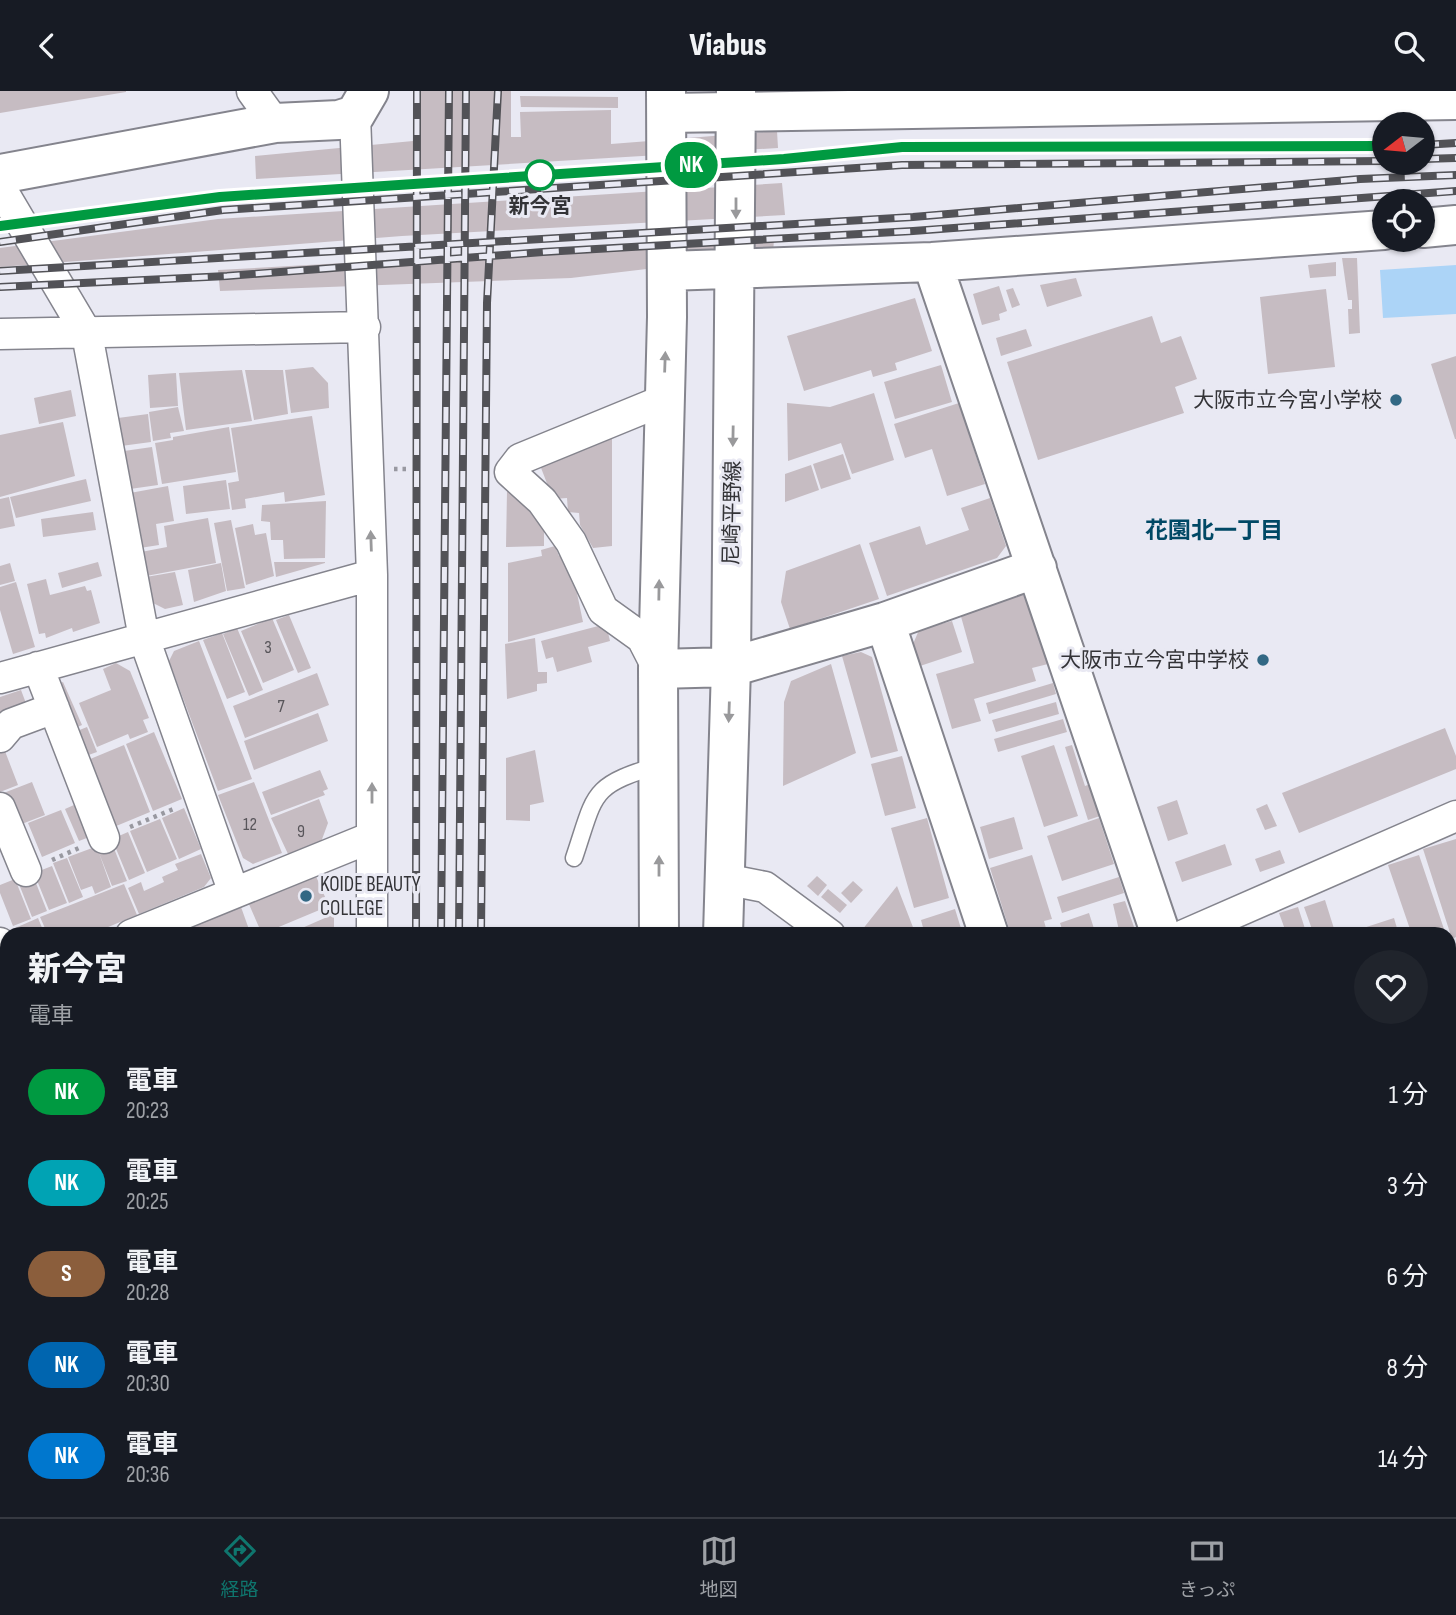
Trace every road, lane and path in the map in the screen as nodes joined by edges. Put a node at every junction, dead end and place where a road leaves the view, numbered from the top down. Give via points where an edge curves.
1 (252, 91) edge
2 (1456, 100) edge
3 (736, 101) edge
4 (666, 102) edge
5 (362, 103) edge
6 (275, 123) junction
7 (0, 174) edge
8 (0, 187) edge
9 (1456, 225) edge
10 (1435, 227) edge
11 (1372, 231) edge
12 (932, 262) junction
13 (736, 269) junction
14 (667, 271) junction
15 (365, 327) junction
16 (0, 334) edge
17 (87, 334) junction
18 (664, 400) junction
19 (1037, 568) junction
20 (372, 575) junction
21 (885, 622) junction
22 (144, 638) junction
23 (38, 667) junction
24 (731, 667) junction
25 (658, 669) junction
26 (0, 678) edge
27 (54, 708) junction
28 (0, 737) edge
29 (659, 765) junction
30 (0, 808) edge
31 (1456, 816) edge
32 (372, 837) junction
33 (104, 838) dead end
34 (574, 858) dead end
35 (26, 871) dead end
36 (724, 879) junction
37 (234, 893) junction
38 (151, 927) edge
39 (372, 927) edge
40 (659, 927) edge
41 (723, 927) edge
42 (819, 927) edge
43 (986, 927) edge
44 (1158, 927) edge
45 (1203, 927) edge

1 - 6 street
2 - 3 main road
3 - 4 main road
3 -> 13 main road, 尼崎平野線
4 - 14 main road
5 - 6 main road via 339,120
5 - 15 street
6 - 7 main road
8 - 17 street
9 - 10 main road
11 - 12 main road
12 - 13 main road
12 - 19 main road
13 - 14 main road
13 -> 24 main road, 尼崎平野線
18 -> 14 main road
15 - 17 street
20 -> 15 street
16 - 17 street
17 - 22 street
25 -> 18 main road
18 - 25 street via 520,460 510,472 542,501 571,542 603,610 642,638
19 - 21 main road
19 - 44 main road
20 - 22 street
32 -> 20 street
21 - 24 main road
21 - 43 main road
22 - 23 street
22 - 37 street
23 - 26 street
23 - 27 street
24 - 25 main road
24 -> 36 main road, 尼崎平野線
25 - 29 main road
27 - 28 street via 11,724
27 - 33 street
29 - 34 lane via 618,777 596,795
40 -> 29 main road
30 - 35 street
31 - 45 street
32 - 37 street
32 - 39 street
36 - 41 main road, 尼崎平野線
36 - 42 street via 765,887
37 - 38 street

